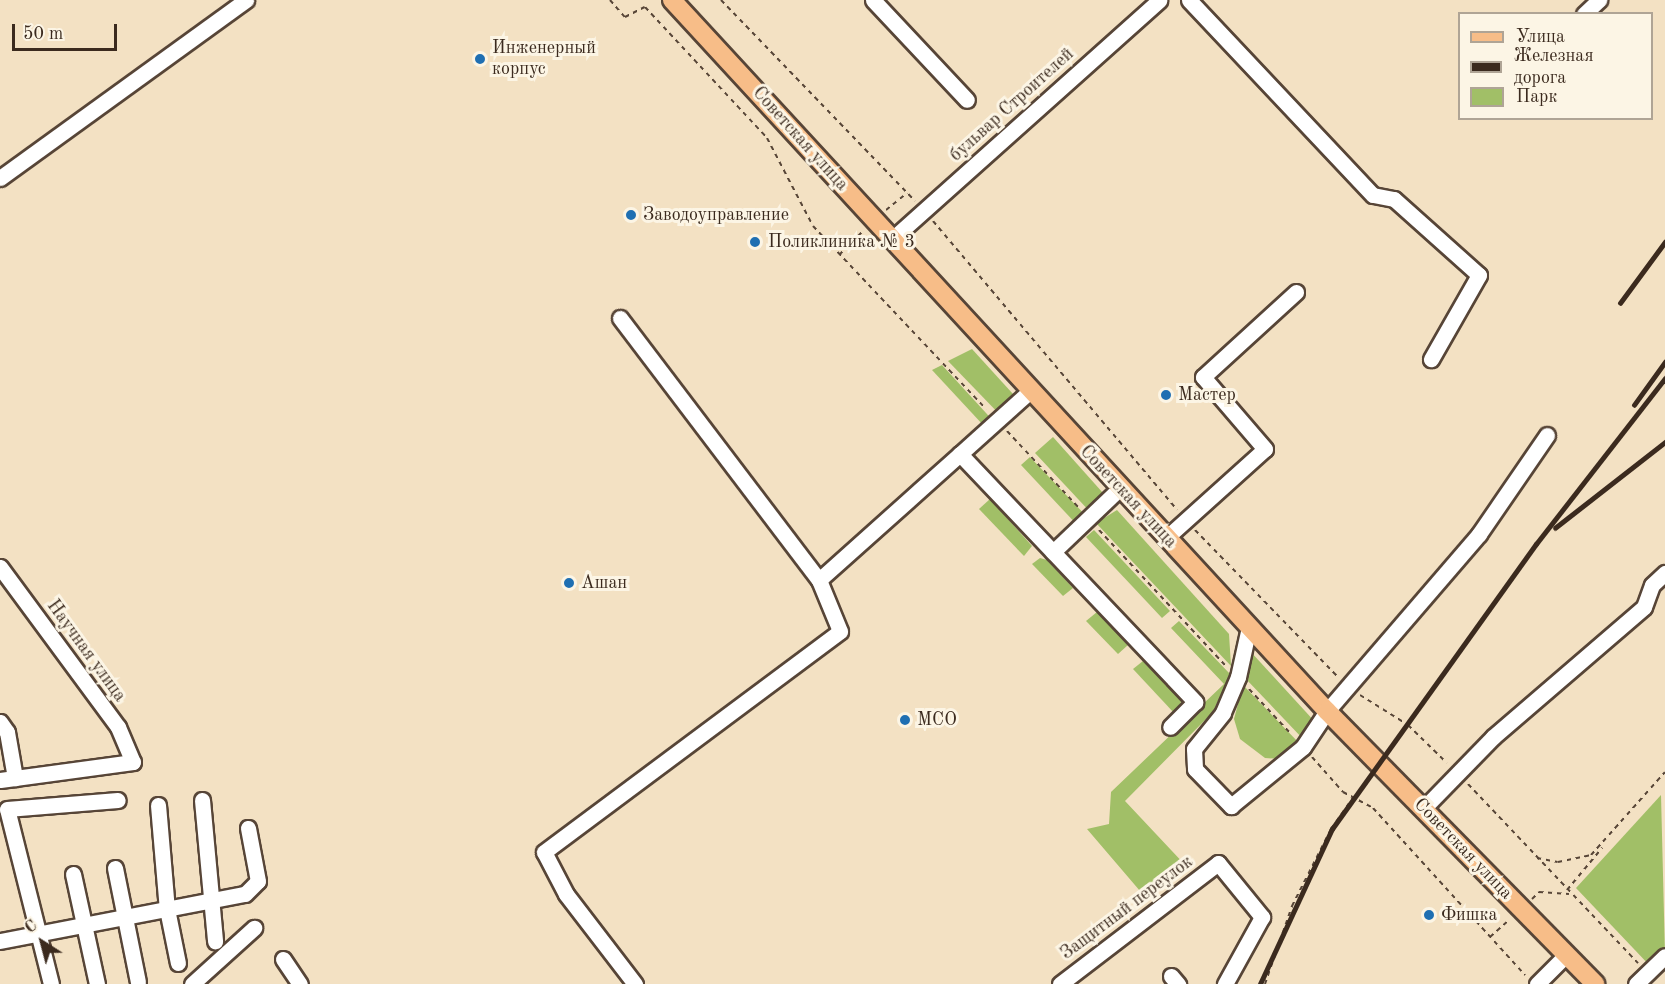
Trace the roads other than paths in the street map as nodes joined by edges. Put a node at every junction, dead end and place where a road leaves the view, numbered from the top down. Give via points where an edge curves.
1 (246, 0) edge
2 (672, 0) edge
3 (873, 0) edge
4 (1159, 0) edge
5 (1189, 0) edge
6 (1599, 0) edge
7 (1586, 12) edge
8 (967, 100) dead end
9 (0, 178) edge
10 (891, 240) junction
11 (1296, 292) dead end
12 (620, 318) dead end
13 (1431, 359) dead end
14 (1030, 391) junction
15 (1547, 435) dead end
16 (960, 454) junction
17 (1121, 487) junction
18 (1166, 538) junction
19 (1053, 552) junction
20 (0, 567) edge
21 (1665, 573) edge
22 (819, 580) junction
23 (1249, 627) junction
24 (1327, 711) junction
25 (0, 722) edge
26 (1170, 727) dead end
27 (7, 779) edge
28 (118, 800) dead end
29 (202, 800) dead end
30 (158, 805) dead end
31 (1423, 808) junction
32 (248, 828) dead end
33 (7, 848) edge
34 (115, 868) dead end
35 (73, 874) dead end
36 (210, 902) junction
37 (166, 909) junction
38 (123, 917) junction
39 (84, 924) junction
40 (254, 928) dead end
41 (40, 932) junction
42 (0, 941) edge
43 (216, 941) dead end
44 (1566, 955) junction
45 (1665, 956) edge
46 (284, 959) dead end
47 (178, 963) dead end
48 (1642, 979) edge
49 (138, 982) dead end
50 (51, 984) edge
51 (97, 984) edge
52 (192, 984) edge
53 (300, 984) edge
54 (635, 984) edge
55 (1060, 984) edge
56 (1225, 984) edge
57 (1535, 984) edge
58 (1595, 984) edge

1 - 9 street
2 - 10 main road, Советская улица
3 - 8 street
4 - 10 street, бульвар Строителей
5 - 13 street via 1373,195 1394,199 1479,275
6 - 7 street
10 - 14 main road, Советская улица
11 - 18 street via 1203,376 1265,448
12 - 22 street
14 - 16 street
14 - 17 main road, Советская улица
15 - 24 street via 1479,534
16 - 19 street
16 - 22 street
17 - 18 main road, Советская улица
17 - 19 street
18 - 23 main road, Советская улица
19 - 26 street via 1195,702
20 - 27 street, Научная улица via 118,727 133,762
21 - 31 street via 1652,585 1644,607 1457,772
22 - 54 street via 840,632 544,852 566,894
23 - 24 main road, Советская улица
23 - 24 street via 1239,677 1223,713 1194,749 1195,769 1231,806 1303,747
24 - 31 main road, Советская улица
25 - 27 street via 7,732
28 - 33 street via 7,809
29 - 36 street
30 - 37 street
31 - 44 main road, Советская улица
32 - 36 street via 256,885 245,894
33 - 41 street via 30,916
34 - 38 street
35 - 39 street
36 - 37 street
36 - 43 street
37 - 38 street
37 - 47 street
38 - 39 street
38 - 49 street
39 - 41 street
39 - 51 street
40 - 52 street
41 - 42 street
41 - 50 street
44 - 57 street
44 - 58 main road, Советская улица
45 - 48 street
46 - 53 street
55 - 56 street, Защитный переулок via 1218,863 1262,917

